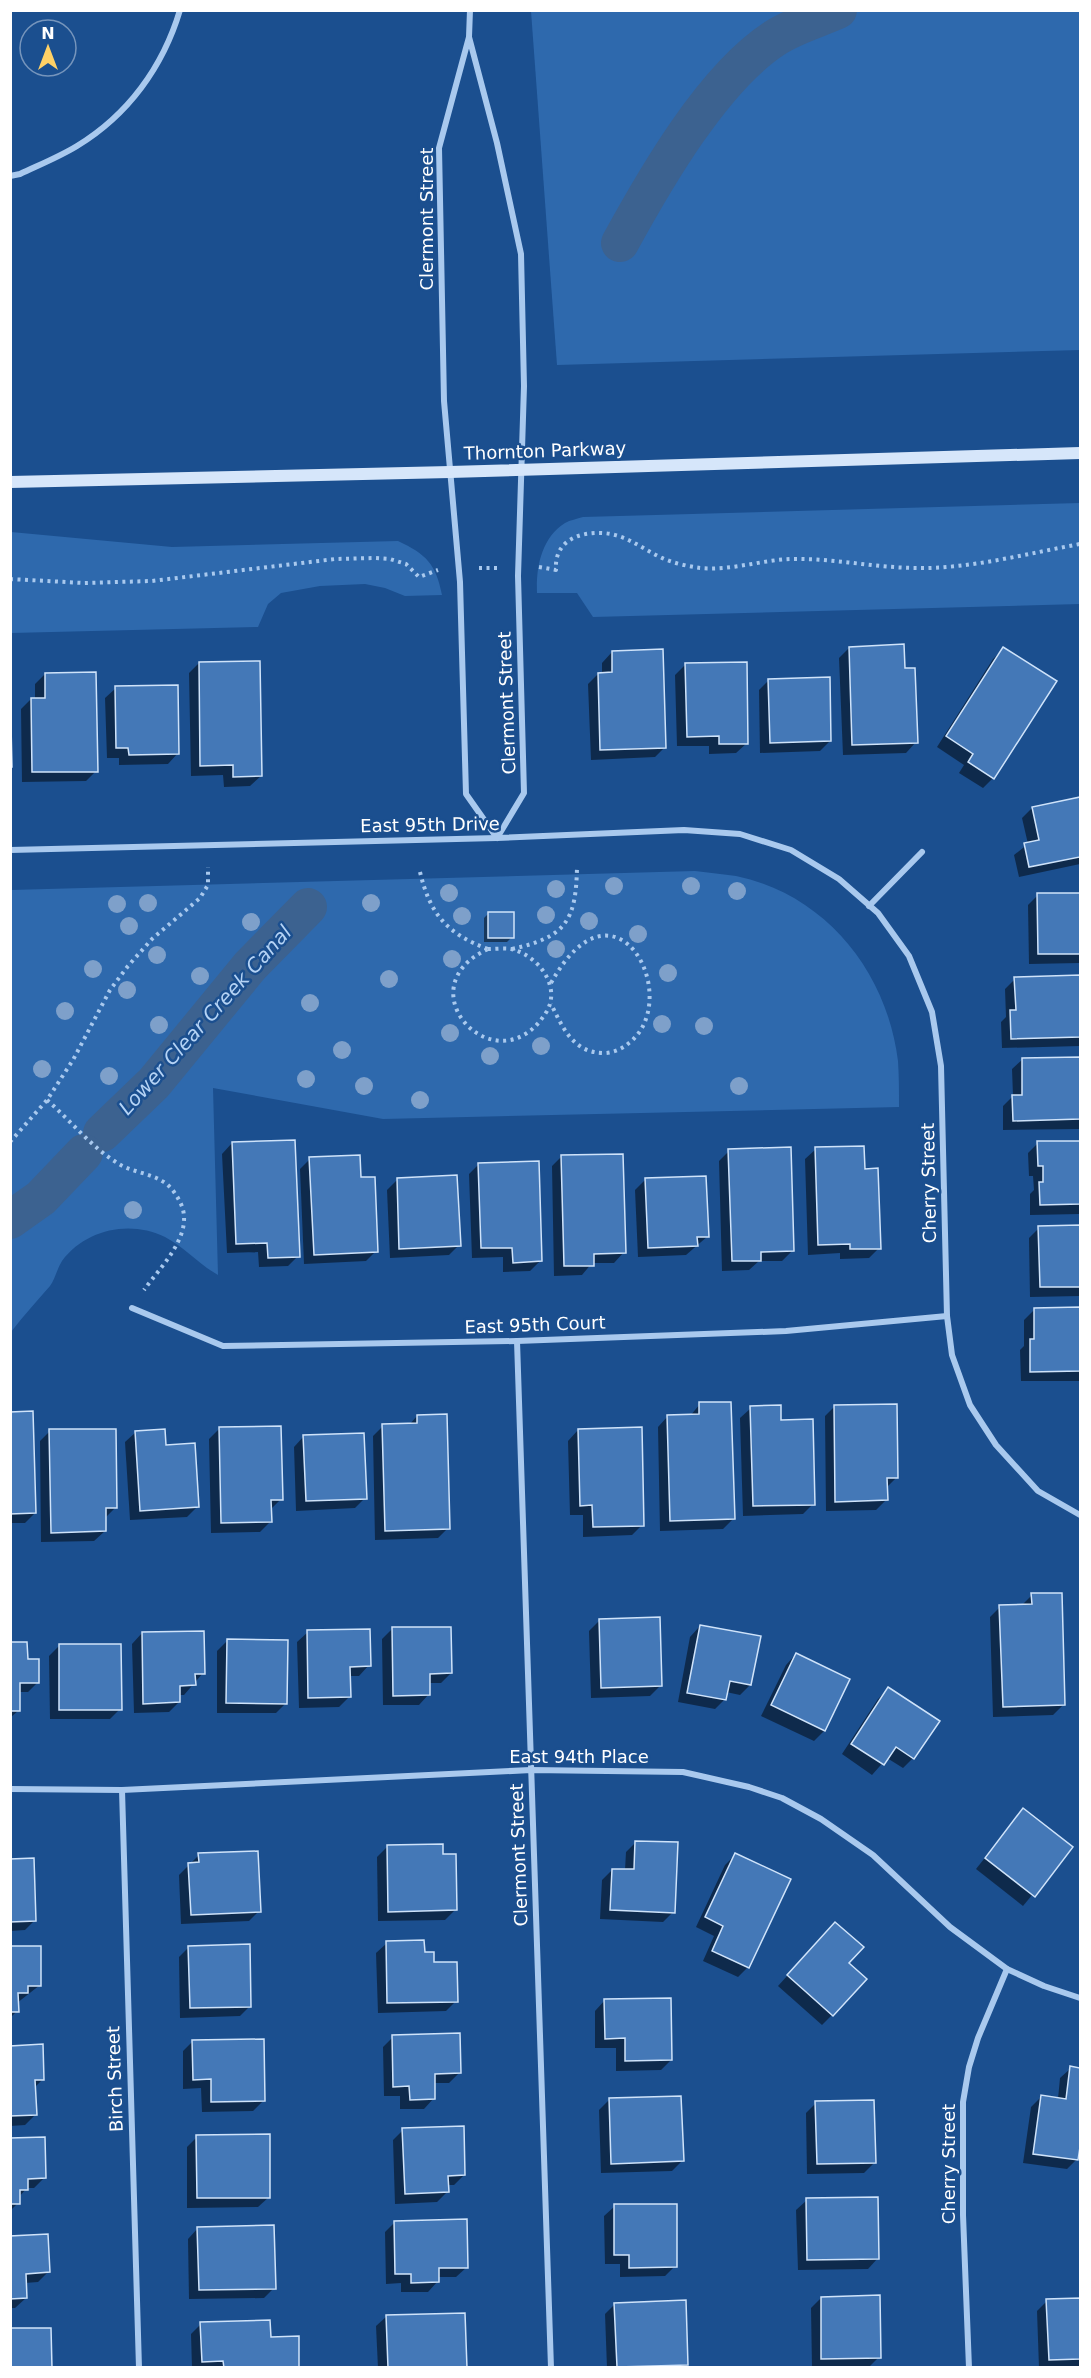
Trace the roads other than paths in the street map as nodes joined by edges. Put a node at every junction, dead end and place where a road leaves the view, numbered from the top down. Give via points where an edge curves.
1 (180, 10) edge
2 (470, 10) edge
3 (469, 37) junction
4 (10, 176) edge
5 (1080, 453) edge
6 (520, 470) junction
7 (450, 472) junction
8 (10, 482) edge
9 (497, 838) junction
10 (10, 850) edge
11 (922, 852) dead end
12 (839, 879) joint
13 (869, 906) junction
14 (132, 1308) road end
15 (947, 1316) junction
16 (517, 1341) junction
17 (1080, 1515) edge
18 (531, 1770) junction
19 (10, 1789) edge
20 (122, 1790) junction
21 (1007, 1969) junction
22 (1080, 1998) edge
23 (139, 2367) edge
24 (551, 2367) edge
25 (969, 2367) edge

1 - 4 street via 172,37 147,81 117,118 77,146
2 - 3 street, Clermont Street
3 - 6 street, Clermont Street via 497,143 520,254 524,386
3 - 7 street, Clermont Street via 439,148 444,401
5 - 6 street, Thornton Parkway
6 - 7 street, Thornton Parkway
6 - 9 street, Clermont Street via 518,567 524,793
7 - 8 street, Thornton Parkway
7 - 9 street, Clermont Street via 459,569 466,794
9 - 10 street, East 95th Drive
9 - 12 street, East 95th Drive via 684,830 740,834 791,850
11 - 13 street
12 - 13 street, Cherry Street
13 - 15 street, Cherry Street via 909,957 932,1012 941,1066
14 - 16 street, East 95th Court via 223,1346
15 - 16 street, East 95th Court via 786,1331
15 - 17 street, Cherry Street via 952,1355 970,1405 996,1445 1038,1491
16 - 18 street, Clermont Street
18 - 20 street, East 94th Place
18 - 21 street, East 94th Place via 683,1772 782,1798 873,1855 950,1927
18 - 24 street, Clermont Street
19 - 20 street, East 94th Place
20 - 23 street, Birch Street
21 - 22 street, East 94th Place
21 - 25 street, Cherry Street via 978,2038 963,2102

